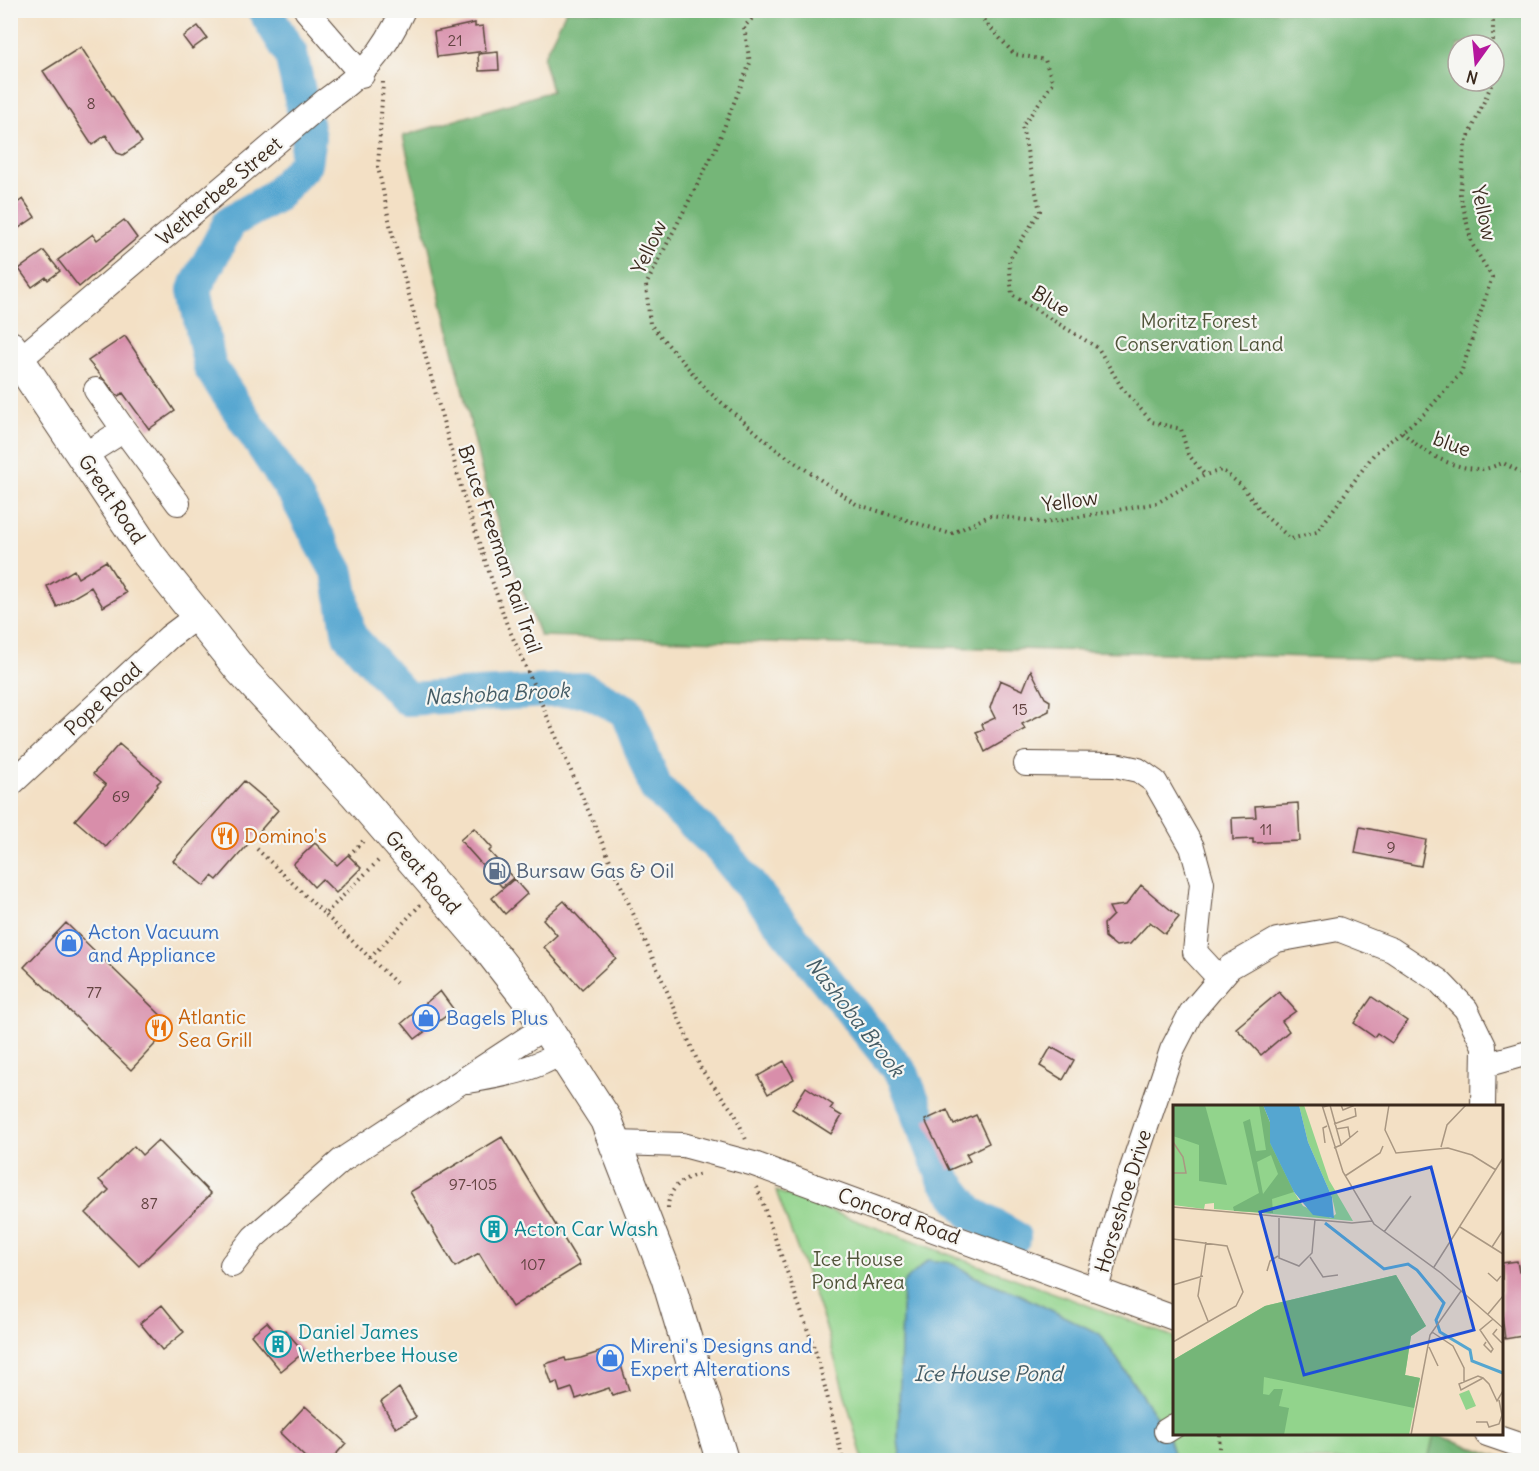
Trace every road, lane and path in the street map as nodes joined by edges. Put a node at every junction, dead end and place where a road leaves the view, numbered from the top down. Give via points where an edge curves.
1 (306, 10) edge
2 (403, 10) edge
3 (760, 10) edge
4 (980, 10) edge
5 (1489, 10) edge
6 (1493, 33) edge
7 (383, 50) junction
8 (362, 75) junction
9 (1488, 93) edge
10 (15, 353) edge
11 (96, 390) dead end
12 (124, 429) junction
13 (1402, 432) junction
14 (83, 456) junction
15 (1205, 476) junction
16 (1528, 476) edge
17 (178, 503) dead end
18 (197, 616) junction
19 (1026, 764) dead end
20 (10, 785) edge
21 (366, 838) dead end
22 (257, 849) dead end
23 (348, 855) dead end
24 (383, 856) dead end
25 (424, 902) dead end
26 (326, 913) junction
27 (370, 958) junction
28 (1220, 979) junction
29 (396, 983) dead end
30 (554, 1039) junction
31 (1528, 1053) edge
32 (1485, 1065) junction
33 (701, 1069) dead end
34 (1483, 1105) edge
35 (616, 1143) junction
36 (708, 1173) dead end
37 (668, 1210) dead end
38 (767, 1221) dead end
39 (232, 1265) dead end
40 (1096, 1289) junction
41 (1173, 1318) edge
42 (1220, 1435) edge
43 (1490, 1435) edge
44 (1528, 1448) edge
45 (722, 1461) edge
46 (843, 1461) edge
47 (1218, 1461) edge

1 - 8 street
2 - 7 street, Wetherbee Street
3 - 15 path, Yellow via 744,27 750,63 715,150 646,285 650,324 708,391 777,450 856,504 951,534 992,515 1045,523 1157,503
4 - 15 path, Blue via 979,15 1014,54 1045,60 1053,83 1022,126 1040,211 1009,260 1012,295 1098,348 1122,388 1152,422 1181,429 1188,454
5 - 6 path
7 - 8 street, Wetherbee Street
7 - 33 path, Bruce Freeman Rail Trail via 378,167 391,229 464,498 506,622
8 - 10 street, Wetherbee Street
9 - 13 path, Yellow via 1465,145 1460,194 1472,244 1492,277 1461,373
10 - 14 main road, Great Road
11 - 12 street
12 - 14 street
12 - 17 street
13 - 15 path, Yellow via 1374,454 1317,532 1292,539 1222,470
13 - 16 path, blue via 1423,452 1453,464 1481,470 1503,463
14 - 18 main road, Great Road via 149,555
18 - 20 street, Pope Road
18 - 30 main road, Great Road via 485,944
19 - 28 street via 1115,765 1138,770 1155,782 1192,848 1202,883 1195,952
21 - 23 path
22 - 26 path
24 - 26 path
25 - 27 path
26 - 27 path
27 - 29 path
28 - 32 street, Horseshoe Drive via 1230,967 1277,940 1338,929 1392,950 1439,981 1466,1009 1484,1046
28 - 40 street, Horseshoe Drive via 1191,1013 1172,1050
30 - 35 main road, Great Road via 606,1120
30 - 39 street via 547,1061 512,1074 465,1082 342,1160 254,1237
31 - 32 street
32 - 34 street, Horseshoe Drive
35 - 40 street, Concord Road via 683,1145 754,1164
35 - 45 main road, Great Road via 667,1277
36 - 37 path via 691,1175 677,1185 668,1200
38 - 46 path via 818,1359
40 - 41 street, Concord Road
42 - 47 path
43 - 44 street

